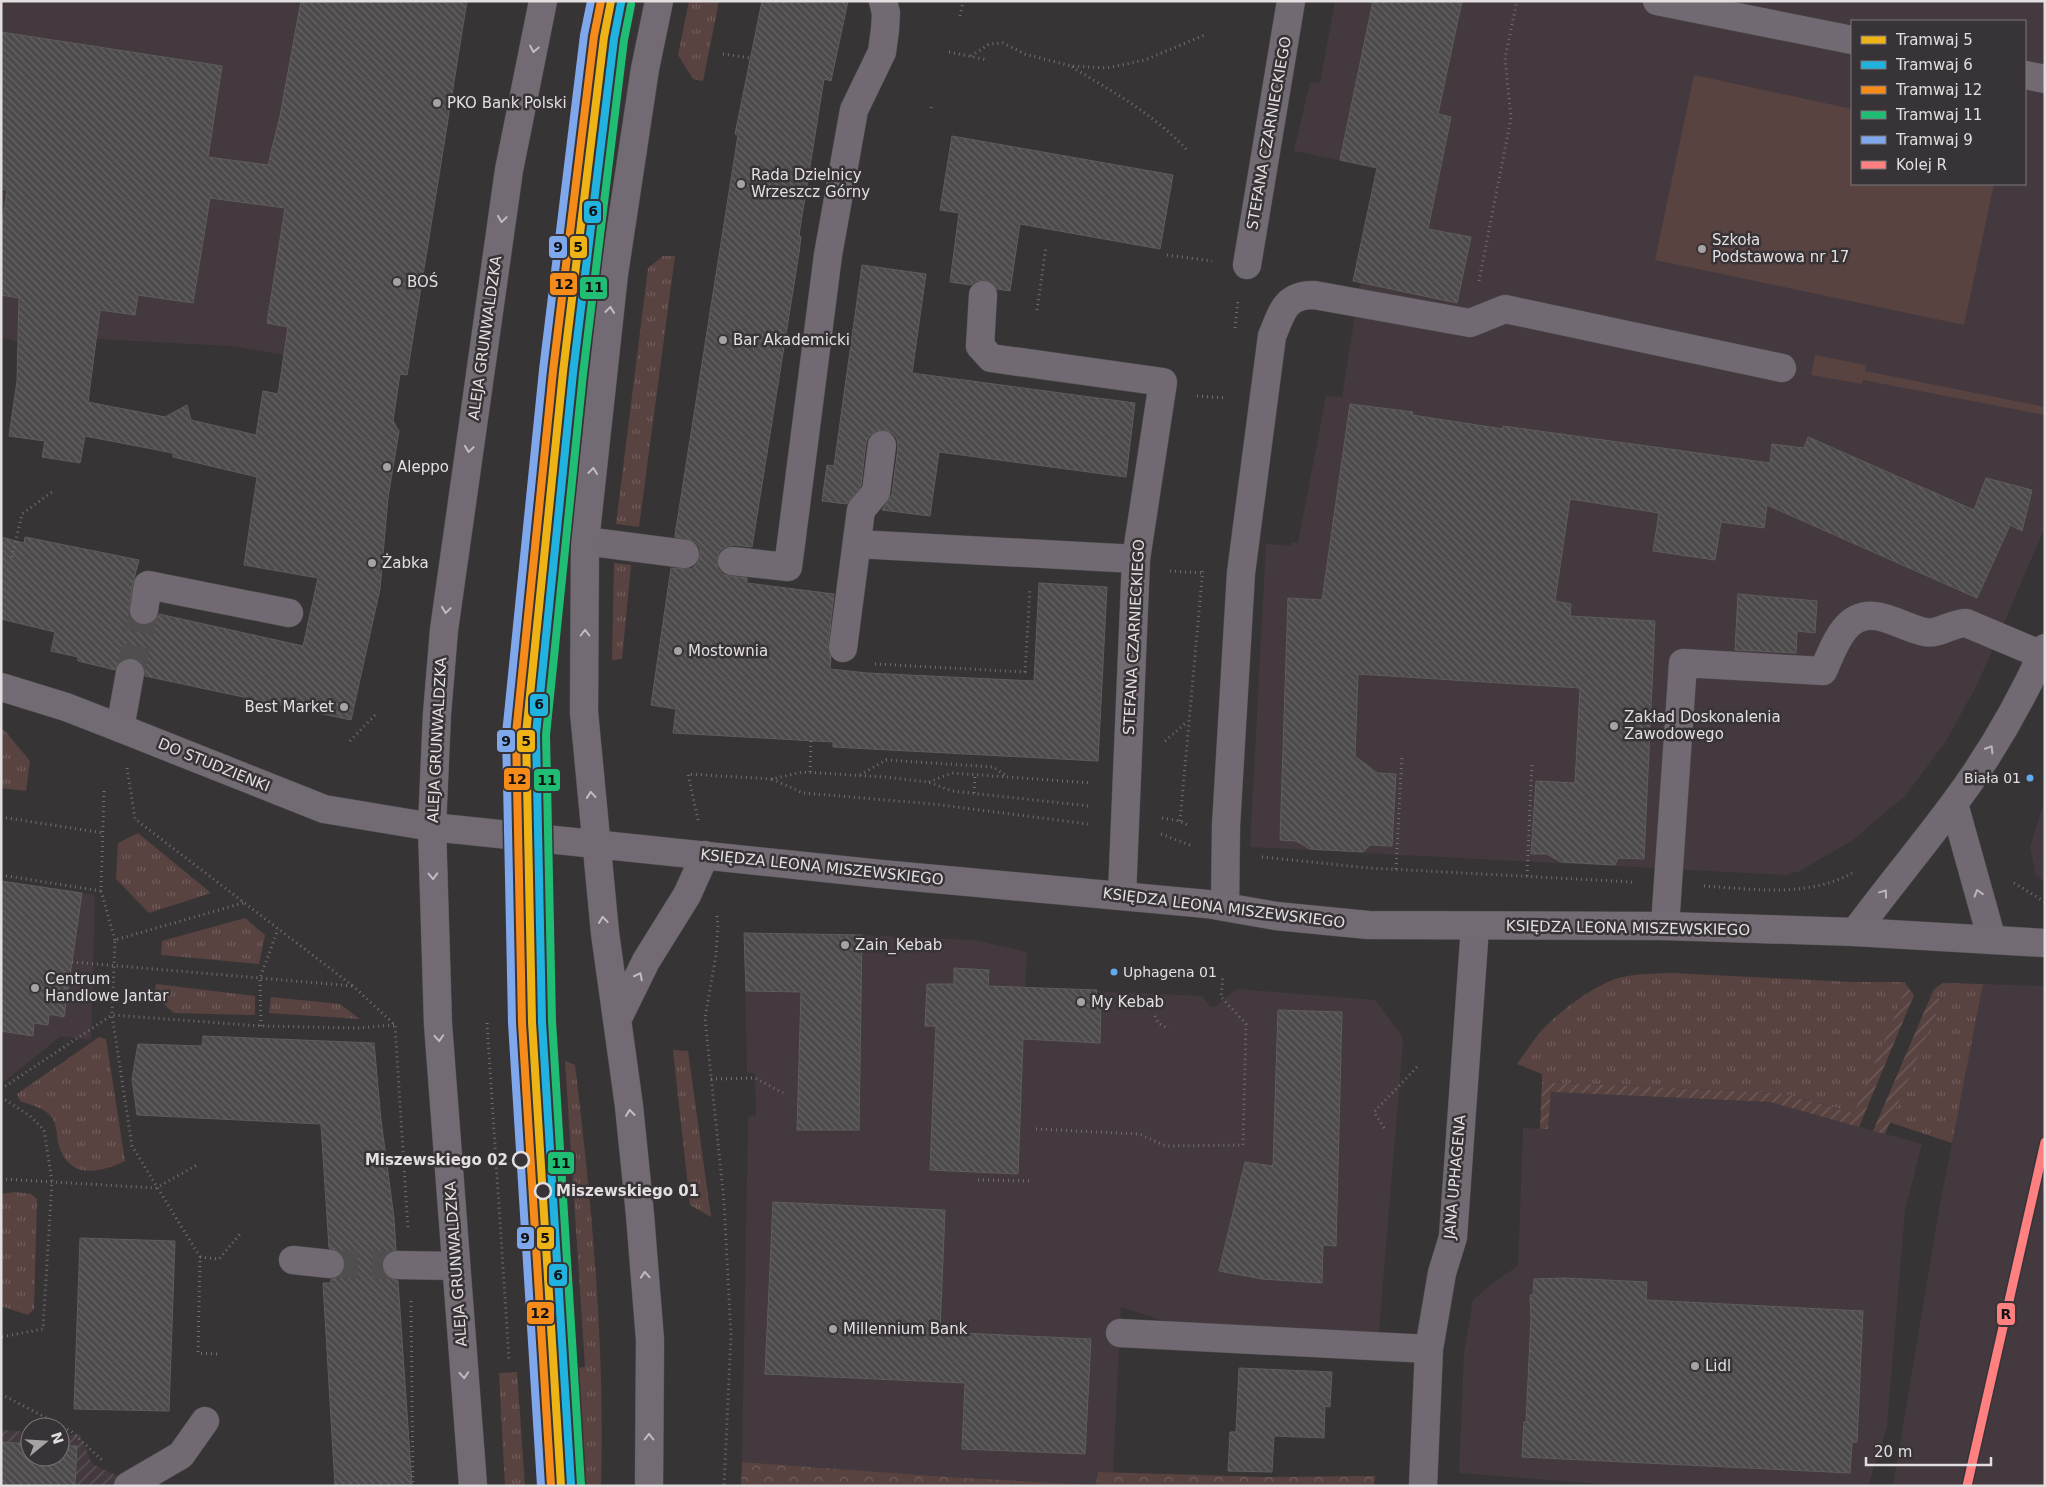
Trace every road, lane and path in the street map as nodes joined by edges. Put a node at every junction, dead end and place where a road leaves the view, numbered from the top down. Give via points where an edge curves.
1 (543, 1) edge
2 (659, 1) edge
3 (883, 1) edge
4 (1291, 1) edge
5 (1517, 1) edge
6 (1657, 1) edge
7 (963, 2) edge
8 (960, 16) dead end
9 (1207, 34) dead end
10 (1851, 40) edge
11 (949, 52) dead end
12 (723, 54) dead end
13 (971, 56) junction
14 (750, 58) dead end
15 (988, 60) dead end
16 (1071, 66) junction
17 (2026, 75) edge
18 (2045, 79) edge
19 (1186, 149) dead end
20 (1046, 247) dead end
21 (1167, 255) dead end
22 (1193, 259) dead end
23 (1247, 265) dead end
24 (983, 295) dead end
25 (1037, 310) dead end
26 (1470, 323) junction
27 (1782, 368) dead end
28 (1198, 396) dead end
29 (1226, 398) dead end
30 (882, 445) dead end
31 (52, 492) dead end
32 (586, 541) junction
33 (857, 544) junction
34 (1032, 553) junction
35 (685, 554) dead end
36 (12, 557) dead end
37 (1136, 559) junction
38 (732, 562) dead end
39 (1175, 571) dead end
40 (1202, 573) dead end
41 (144, 610) tunnel mouth
42 (289, 613) dead end
43 (843, 648) dead end
44 (2043, 651) edge
45 (871, 663) dead end
46 (130, 673) tunnel mouth
47 (1, 687) edge
48 (375, 715) dead end
49 (120, 728) junction
50 (811, 740) dead end
51 (350, 741) dead end
52 (1402, 755) dead end
53 (1532, 762) dead end
54 (810, 772) junction
55 (688, 774) dead end
56 (975, 774) junction
57 (860, 776) junction
58 (1010, 777) junction
59 (772, 779) junction
60 (928, 782) junction
61 (1083, 782) dead end
62 (104, 791) dead end
63 (974, 793) junction
64 (1954, 804) junction
65 (1, 817) edge
66 (1124, 819) junction
67 (432, 827) junction
68 (103, 833) junction
69 (596, 844) junction
70 (1225, 853) junction
71 (705, 855) junction
72 (1396, 869) junction
73 (1858, 870) dead end
74 (1, 875) edge
75 (1527, 876) junction
76 (2011, 881) dead end
77 (1668, 884) junction
78 (101, 891) junction
79 (1122, 895) junction
80 (2045, 902) edge
81 (244, 903) junction
82 (1225, 906) junction
83 (718, 925) dead end
84 (1665, 926) junction
85 (1475, 927) junction
86 (278, 929) junction
87 (1856, 932) junction
88 (115, 940) junction
89 (1992, 940) junction
90 (2045, 943) edge
91 (72, 962) dead end
92 (115, 966) junction
93 (1223, 976) dead end
94 (260, 978) junction
95 (353, 986) junction
96 (112, 1015) junction
97 (1155, 1016) dead end
98 (617, 1020) junction
99 (548, 1022) dead end
100 (487, 1023) dead end
101 (261, 1026) junction
102 (1169, 1029) dead end
103 (1417, 1067) dead end
104 (712, 1079) junction
105 (1, 1089) edge
106 (783, 1093) dead end
107 (1, 1097) edge
108 (1384, 1128) dead end
109 (1036, 1129) dead end
110 (197, 1166) dead end
111 (1, 1179) edge
112 (978, 1180) dead end
113 (52, 1181) junction
114 (1032, 1181) dead end
115 (156, 1188) junction
116 (240, 1234) dead end
117 (200, 1258) junction
118 (292, 1260) dead end
119 (330, 1264) tunnel mouth
120 (397, 1265) tunnel mouth
121 (456, 1266) junction
122 (1120, 1333) dead end
123 (1, 1337) edge
124 (1429, 1349) junction
125 (217, 1354) dead end
126 (572, 1357) dead end
127 (510, 1359) dead end
128 (1, 1394) edge
129 (205, 1421) dead end
130 (106, 1464) dead end
131 (128, 1486) edge
132 (473, 1486) edge
133 (649, 1486) edge
134 (724, 1486) edge
135 (1423, 1486) edge

1 -> 67 main road, ALEJA GRUNWALDZKA via 509,170 444,630
32 -> 2 main road via 614,274 645,69
3 - 38 street via 886,13 882,52 854,110 828,255 788,567
4 - 23 street, STEFANA CZARNIECKIEGO
5 - 26 path via 1505,58 1511,118
6 - 10 street
7 - 8 path
9 - 16 path via 1145,60 1107,68
11 - 13 path
12 - 14 path
13 - 15 path
13 - 16 path via 989,44 1003,43 1025,54
16 - 19 path via 1148,116
17 - 18 street
20 - 25 path
21 - 22 path
24 - 37 street, STEFANA CZARNIECKIEGO via 980,346 991,358 1163,382
26 - 27 street via 1505,309
26 - 70 street via 1314,295 1302,295 1289,302 1281,313 1272,336 1241,573
28 - 29 path
30 - 33 street via 876,492 861,510
31 - 36 path via 22,514
32 - 35 street
69 -> 32 main road via 584,712
33 - 34 street
33 - 43 street
34 - 37 street
34 - 45 path via 1025,672
37 - 66 street, STEFANA CZARNIECKIEGO
39 - 40 path
41 - 42 street via 148,585
64 -> 44 street via 2017,706
44 - 77 street via 1966,623 1927,633 1873,616 1850,622 1823,671 1683,663
46 - 49 street
47 - 49 main road, DO STUDZIENKI
48 - 51 path
49 - 67 main road, DO STUDZIENKI via 324,809
49 - 81 path via 135,819
50 - 54 path
52 - 72 path
53 - 75 path
54 - 57 path
54 - 59 path
55 - 59 path
56 - 58 path
56 - 60 path via 952,773
56 - 63 path
57 - 58 path via 886,760 993,767
57 - 60 path
58 - 61 path
59 - 66 path via 802,793
60 - 63 path via 952,791
62 - 68 path
63 - 66 path
87 -> 64 street
89 -> 64 street
65 - 68 path
66 - 70 path via 1200,850
66 - 70 path via 1180,821 1209,836
66 - 79 street, STEFANA CZARNIECKIEGO
67 - 69 main road, DO STUDZIENKI
67 -> 121 main road, ALEJA GRUNWALDZKA via 438,1024
68 - 78 path
69 - 71 main road, KSIĘDZA LEONA MISZEWSKIEGO
98 -> 69 main road
70 - 72 path
70 - 82 street
71 - 79 main road, KSIĘDZA LEONA MISZEWSKIEGO
98 -> 71 main road via 646,962 687,895
72 - 75 path
73 - 77 path via 1837,882 1785,891
74 - 78 path
75 - 77 path
76 - 80 path
77 - 84 street
78 - 88 path
79 - 82 main road, KSIĘDZA LEONA MISZEWSKIEGO
81 - 86 path
81 - 88 path
82 - 85 main road, KSIĘDZA LEONA MISZEWSKIEGO via 1276,916 1368,925
83 - 104 path via 706,1018
84 - 85 main road, KSIĘDZA LEONA MISZEWSKIEGO
84 - 87 main road, KSIĘDZA LEONA MISZEWSKIEGO
85 - 124 street, JANA UPHAGENA via 1453,1237 1442,1273
86 - 94 path
86 - 95 path
87 - 89 main road, KSIĘDZA LEONA MISZEWSKIEGO
88 - 92 path
89 - 90 main road, KSIĘDZA LEONA MISZEWSKIEGO
91 - 92 path
92 - 94 path
92 - 96 path
93 - 109 path via 1222,997 1246,1024 1243,1145 1166,1146 1139,1134
94 - 95 path
94 - 101 path
95 - 101 path via 394,1025 357,1028
96 - 101 path
96 - 105 path
96 - 115 path via 132,1146
97 - 102 path via 1158,1023
133 -> 98 main road via 650,1340 629,1106
99 - 126 path
100 - 127 path
103 - 108 path via 1374,1112
104 - 106 path via 755,1078
104 - 134 path via 724,1201 731,1336
107 - 113 path via 30,1116 44,1130
110 - 115 path
111 - 113 path
112 - 114 path
113 - 115 path
113 - 123 path via 43,1329
115 - 117 path
116 - 117 path via 219,1259
117 - 125 path via 198,1354
118 - 119 street
120 - 121 street
121 -> 132 main road, ALEJA GRUNWALDZKA
122 - 124 street
124 - 135 street, JANA UPHAGENA
128 - 130 path via 71,1431
129 - 131 street via 181,1455

